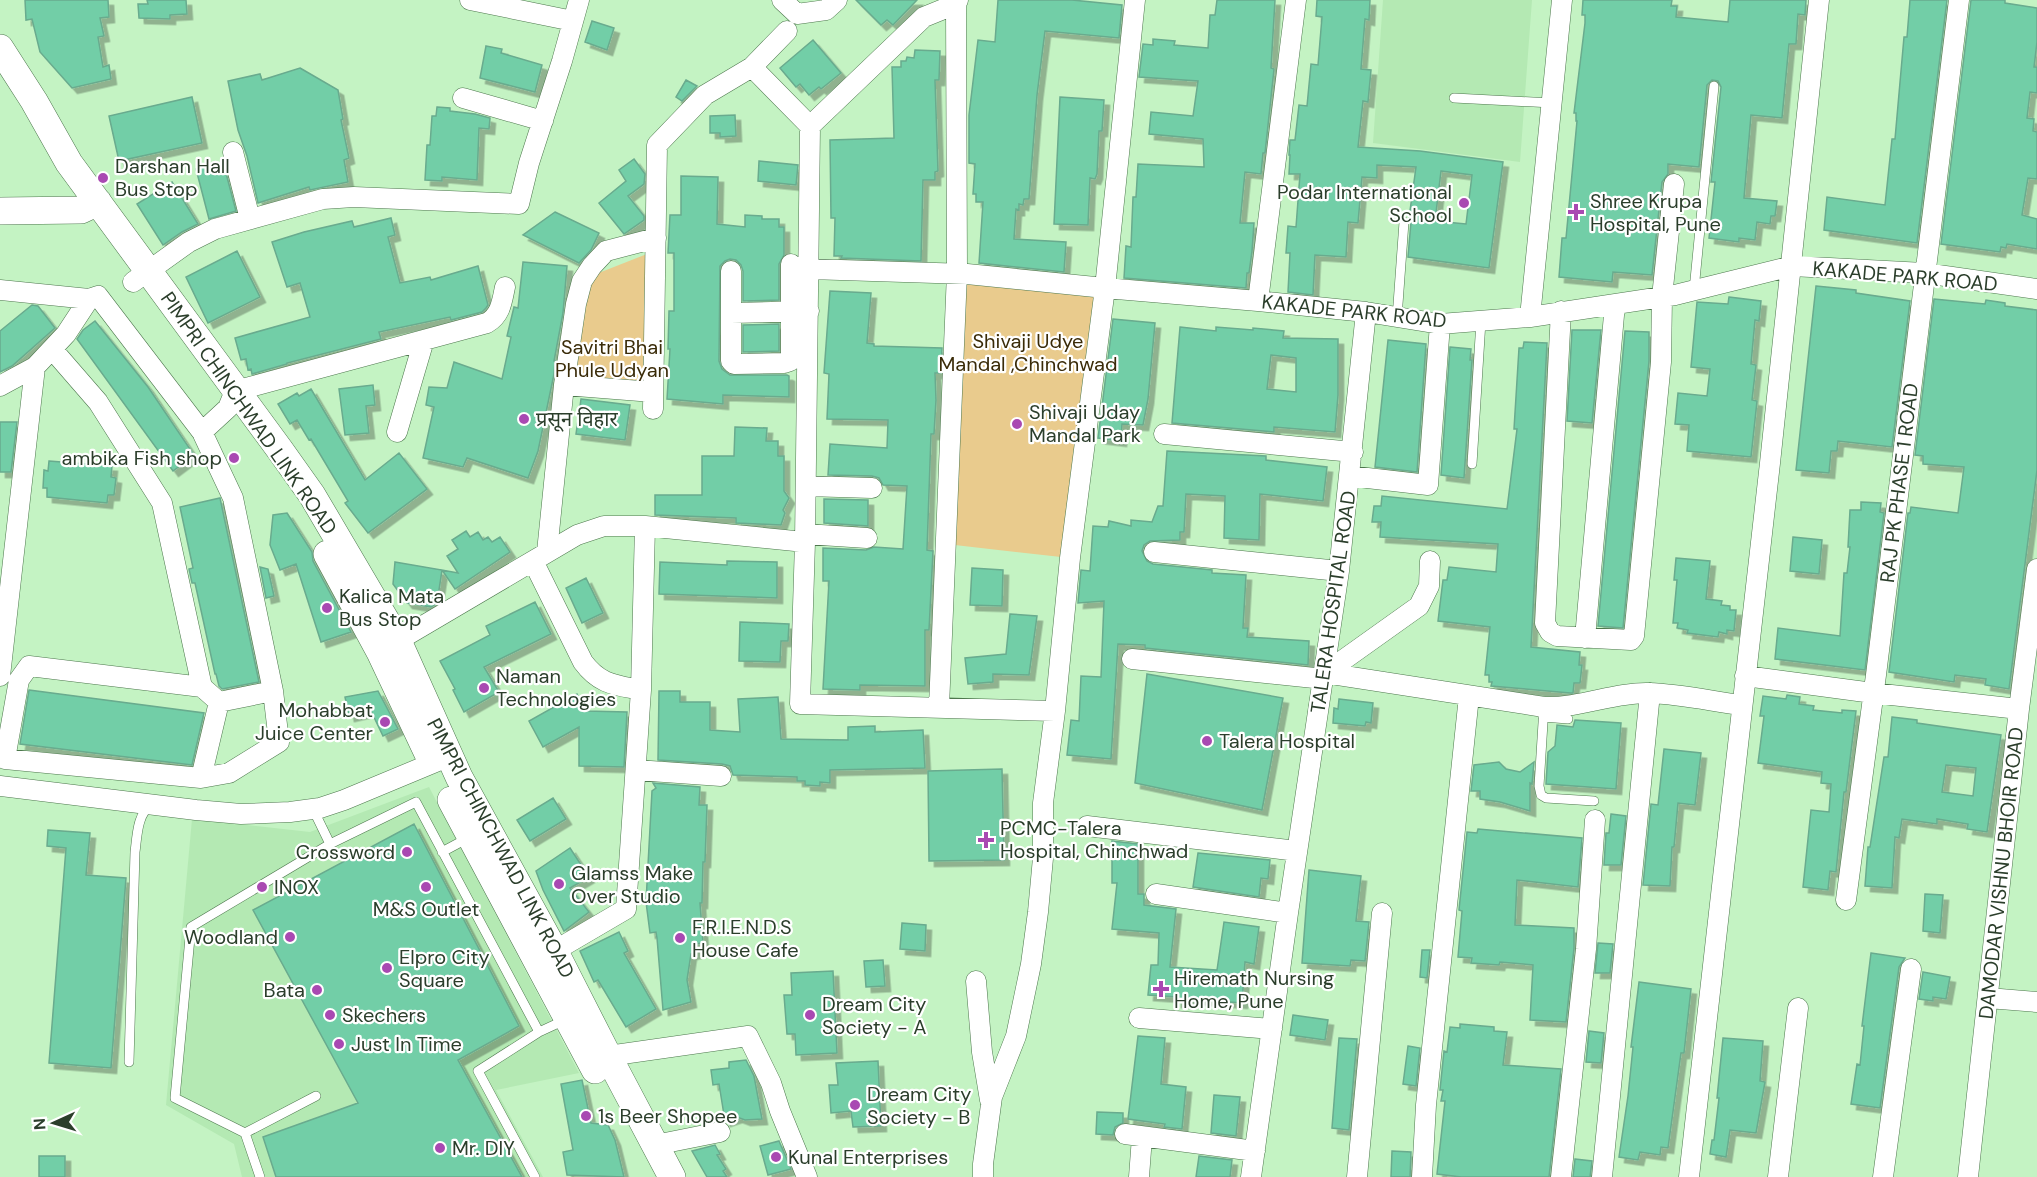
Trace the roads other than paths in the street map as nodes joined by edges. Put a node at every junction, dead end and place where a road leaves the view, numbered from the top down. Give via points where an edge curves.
1 (470, 0) edge
2 (579, 0) edge
3 (782, 0) edge
4 (837, 0) edge
5 (1135, 0) edge
6 (1296, 0) edge
7 (1562, 0) edge
8 (1819, 0) edge
9 (1959, 0) edge
10 (957, 2) edge
11 (573, 21) junction
12 (787, 31) dead end
13 (0, 48) edge
14 (752, 67) junction
15 (0, 82) edge
16 (1714, 86) dead end
17 (464, 98) dead end
18 (1454, 98) dead end
19 (1552, 103) junction
20 (543, 122) junction
21 (810, 126) junction
22 (233, 152) dead end
23 (1674, 184) dead end
24 (89, 206) junction
25 (0, 211) edge
26 (250, 219) junction
27 (1404, 222) dead end
28 (656, 238) junction
29 (1792, 266) junction
30 (800, 267) junction
31 (731, 271) dead end
32 (957, 273) junction
33 (1924, 273) junction
34 (141, 277) junction
35 (505, 287) dead end
36 (1104, 288) junction
37 (2037, 289) edge
38 (0, 290) edge
39 (1694, 290) junction
40 (1662, 297) junction
41 (89, 299) junction
42 (1258, 301) junction
43 (1615, 304) junction
44 (799, 311) junction
45 (1561, 311) junction
46 (1366, 312) junction
47 (731, 313) junction
48 (1530, 317) junction
49 (1397, 318) junction
50 (1481, 321) junction
51 (1440, 324) junction
52 (424, 340) junction
53 (52, 350) junction
54 (35, 368) junction
55 (564, 385) junction
56 (0, 386) edge
57 (232, 399) junction
58 (201, 432) junction
59 (397, 432) dead end
60 (1164, 434) dead end
61 (1353, 452) junction
62 (1472, 464) dead end
63 (1350, 476) junction
64 (806, 486) junction
65 (872, 488) dead end
66 (645, 526) junction
67 (805, 538) junction
68 (867, 538) dead end
69 (1154, 552) dead end
70 (540, 556) junction
71 (1430, 561) dead end
72 (2037, 569) edge
73 (1339, 571) junction
74 (1585, 638) junction
75 (389, 647) junction
76 (1132, 659) dead end
77 (0, 676) edge
78 (1324, 676) junction
79 (1745, 676) junction
80 (202, 687) junction
81 (642, 690) junction
82 (273, 691) junction
83 (1650, 693) junction
84 (1873, 693) junction
85 (1469, 696) junction
86 (219, 702) junction
87 (1741, 705) junction
88 (939, 706) junction
89 (2019, 709) junction
90 (1055, 711) junction
91 (1544, 712) junction
92 (1568, 719) dead end
93 (3, 759) edge
94 (441, 760) junction
95 (636, 770) junction
96 (721, 776) dead end
97 (201, 778) junction
98 (0, 786) edge
99 (153, 804) junction
100 (313, 809) junction
101 (1594, 811) joint
102 (1087, 826) dead end
103 (470, 836) junction
104 (330, 844) junction
105 (1297, 851) junction
106 (442, 852) junction
107 (1156, 894) dead end
108 (1846, 900) dead end
109 (1288, 913) junction
110 (1382, 913) dead end
111 (545, 956) junction
112 (1911, 969) dead end
113 (976, 981) dead end
114 (1988, 998) junction
115 (2037, 1002) edge
116 (1798, 1008) dead end
117 (1139, 1018) dead end
118 (567, 1019) junction
119 (1272, 1029) junction
120 (539, 1032) junction
121 (608, 1056) junction
122 (129, 1062) dead end
123 (316, 1096) dead end
124 (991, 1106) junction
125 (720, 1132) dead end
126 (245, 1133) junction
127 (655, 1145) junction
128 (1255, 1151) junction
129 (260, 1177) edge
130 (535, 1177) edge
131 (653, 1177) edge
132 (672, 1177) edge
133 (807, 1177) edge
134 (983, 1177) edge
135 (1140, 1177) edge
136 (1251, 1177) edge
137 (1357, 1177) edge
138 (1422, 1177) edge
139 (1561, 1177) edge
140 (1602, 1177) edge
141 (1689, 1177) edge
142 (1778, 1177) edge
143 (1883, 1177) edge
144 (1968, 1177) edge

1 - 11 street
2 - 11 street
3 - 4 street via 797,14 826,10
5 - 36 street
6 - 42 street
7 - 19 street
8 - 29 street
9 - 33 street, RAJ PK PHASE 1 ROAD
10 - 21 street via 924,17
10 - 32 street
11 - 20 street
12 - 14 street
13 - 24 main road, PIMPRI CHINCHWAD LINK ROAD via 69,163
14 - 21 street
14 - 28 street via 705,95 657,145
15 - 24 main road, PIMPRI CHINCHWAD LINK ROAD via 53,173
16 - 39 lane
17 - 20 street
18 - 19 lane
19 - 48 street
20 - 26 street via 519,204 354,197 323,200
21 - 30 street
22 - 26 street
23 - 40 street
24 - 25 main road
24 - 34 main road, PIMPRI CHINCHWAD LINK ROAD
26 - 34 street via 189,242
27 - 49 lane
28 - 55 street via 606,250 587,273 576,304
28 - 55 street via 653,401
29 - 33 street, KAKADE PARK ROAD
29 - 39 street, KAKADE PARK ROAD
29 - 79 street
30 - 32 street, KAKADE PARK ROAD
30 - 44 street
31 - 47 street
32 - 36 street, KAKADE PARK ROAD
32 - 88 street
33 - 37 street, KAKADE PARK ROAD
33 - 84 street, RAJ PK PHASE 1 ROAD
34 - 57 main road, PIMPRI CHINCHWAD LINK ROAD
35 - 52 street via 499,311 487,323
36 - 42 street, KAKADE PARK ROAD
36 - 90 street
38 - 41 street
39 - 40 street, KAKADE PARK ROAD
40 - 43 street, KAKADE PARK ROAD
40 - 74 street via 1661,362 1634,636 1626,641
41 - 53 street
41 - 58 street via 98,296
42 - 46 street, KAKADE PARK ROAD
43 - 45 street, KAKADE PARK ROAD
43 - 74 street
44 - 47 street
44 - 47 street via 791,358 784,363 734,364 730,358
44 - 64 street
45 - 48 street, KAKADE PARK ROAD
45 - 74 street via 1545,623 1552,635
46 - 49 street, KAKADE PARK ROAD
46 - 61 street, TALERA HOSPITAL ROAD
48 - 50 street, KAKADE PARK ROAD
49 - 51 street, KAKADE PARK ROAD
50 - 51 street, KAKADE PARK ROAD
50 - 62 lane
51 - 63 street via 1428,485
52 - 57 street
52 - 59 street
53 - 54 street
53 - 80 street via 98,402 162,503
54 - 56 street
54 - 77 street
55 - 70 street
57 - 58 street
57 - 75 main road, PIMPRI CHINCHWAD LINK ROAD via 312,495
58 - 82 street via 233,498
60 - 61 street
61 - 63 street, TALERA HOSPITAL ROAD
63 - 73 street, TALERA HOSPITAL ROAD
64 - 65 street
64 - 67 street
66 - 67 street
66 - 70 street via 604,526 577,535
66 - 81 street
67 - 68 street
67 - 88 street via 800,704
69 - 73 street
70 - 75 street
70 - 81 street via 583,662 593,675 609,683
71 - 78 street via 1429,586 1419,606
72 - 89 street, DAMODAR VISHNU BHOIR ROAD
73 - 78 street, TALERA HOSPITAL ROAD
75 - 94 main road, PIMPRI CHINCHWAD LINK ROAD
76 - 78 street
78 - 85 street
78 - 105 street, TALERA HOSPITAL ROAD
79 - 84 street
79 - 87 street
80 - 86 street
80 - 93 street via 29,666 19,680
81 - 95 street
82 - 86 street
82 - 97 street via 279,742 229,773
83 - 87 street
83 - 91 street
83 - 140 street
84 - 89 street
84 - 108 street, RAJ PK PHASE 1 ROAD
85 - 91 street
85 - 138 street via 1426,1105
86 - 97 street
87 - 141 street
88 - 90 street
89 - 114 street, DAMODAR VISHNU BHOIR ROAD
90 - 124 street via 1043,804 1042,869 1031,964 1016,1036
91 - 92 lane
91 - 101 lane via 1541,795
93 - 97 street
94 - 100 street
94 - 103 main road, PIMPRI CHINCHWAD LINK ROAD
94 - 111 main road, PIMPRI CHINCHWAD LINK ROAD
95 - 96 street
95 - 111 street via 626,909
98 - 99 street
99 - 100 street via 241,814
99 - 122 lane via 147,807 139,826 135,852
100 - 104 lane
101 - 139 street via 1586,949
102 - 105 street
103 - 106 lane
103 - 111 main road, PIMPRI CHINCHWAD LINK ROAD
104 - 106 lane via 416,802
104 - 126 lane via 191,927 175,1098
105 - 109 street, TALERA HOSPITAL ROAD
106 - 120 lane
107 - 109 street
109 - 119 street, TALERA HOSPITAL ROAD
110 - 137 street
111 - 118 main road, PIMPRI CHINCHWAD LINK ROAD
111 - 121 main road, PIMPRI CHINCHWAD LINK ROAD
112 - 143 street
113 - 124 street
114 - 115 street
114 - 144 street, DAMODAR VISHNU BHOIR ROAD
116 - 142 street
117 - 119 street
118 - 120 lane
118 - 131 main road, PIMPRI CHINCHWAD LINK ROAD
119 - 128 street, TALERA HOSPITAL ROAD
120 - 130 lane via 478,1071
121 - 127 main road, PIMPRI CHINCHWAD LINK ROAD
121 - 133 street via 748,1036 771,1083
123 - 126 lane
124 - 134 street
125 - 127 street
126 - 129 lane
127 - 132 main road, PIMPRI CHINCHWAD LINK ROAD
128 - 135 street via 1133,1135
128 - 136 street, TALERA HOSPITAL ROAD

